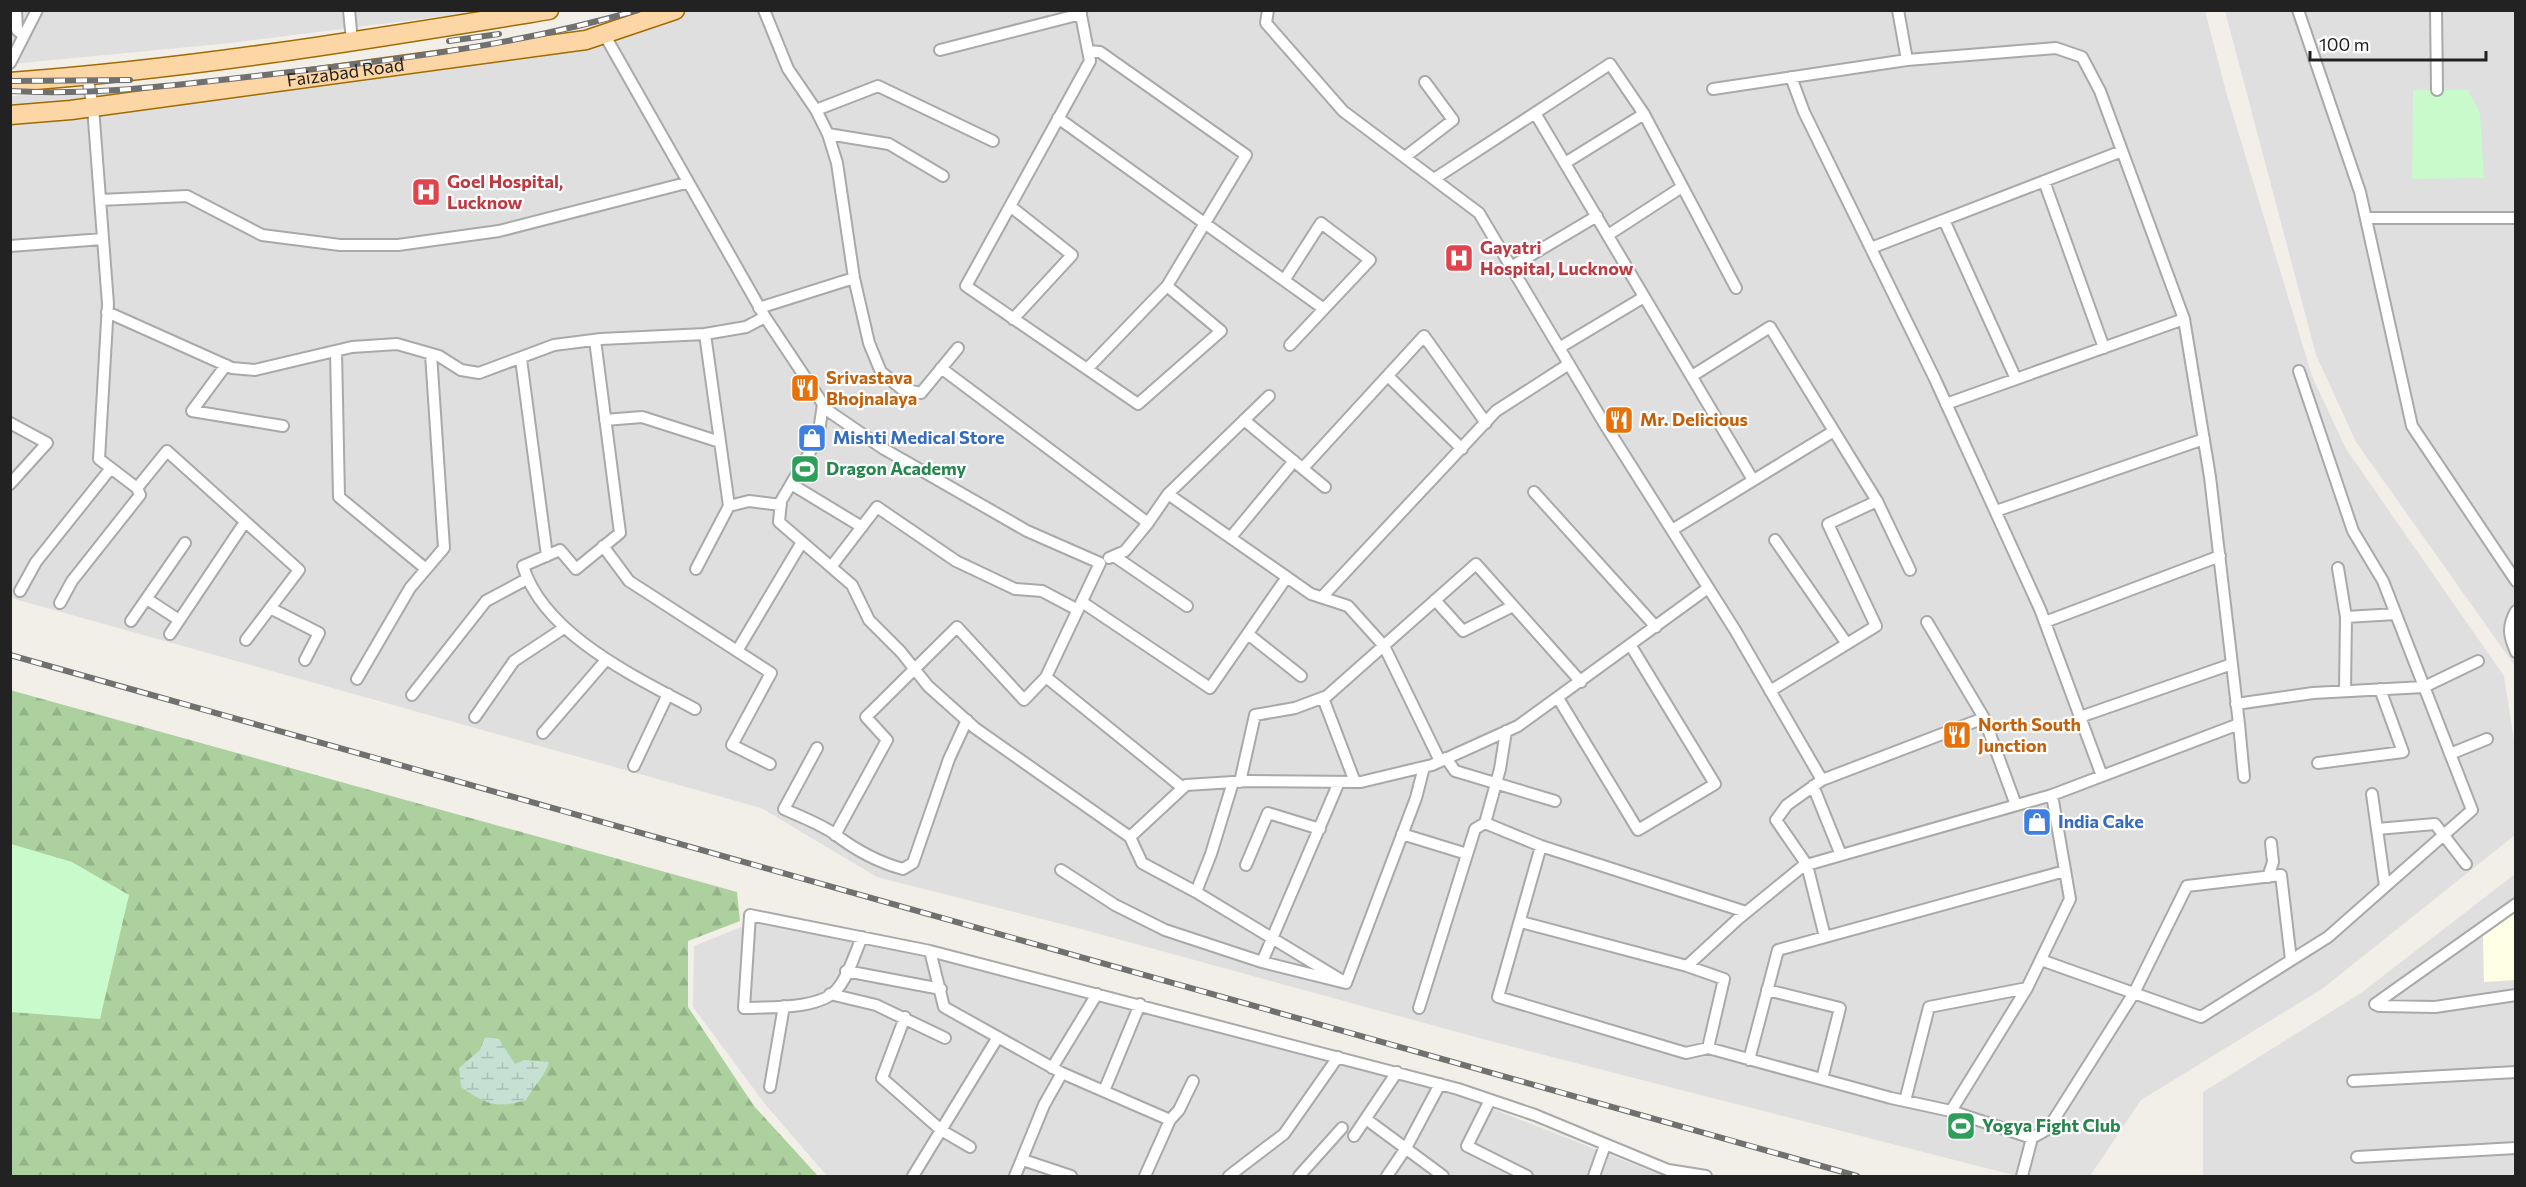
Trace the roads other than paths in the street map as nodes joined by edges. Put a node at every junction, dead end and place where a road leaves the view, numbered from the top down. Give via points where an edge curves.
1 (16, 10) edge
2 (37, 10) edge
3 (349, 10) edge
4 (549, 10) edge
5 (675, 10) edge
6 (764, 10) edge
7 (1268, 10) edge
8 (1898, 10) edge
9 (2298, 10) edge
10 (2436, 10) edge
11 (1080, 12) edge
12 (603, 34) junction
13 (23, 35) junction
14 (352, 41) junction
15 (940, 50) dead end
16 (1088, 51) junction
17 (1907, 60) junction
18 (10, 63) edge
19 (87, 76) junction
20 (1791, 77) junction
21 (10, 82) edge
22 (1425, 82) dead end
23 (1713, 89) dead end
24 (2437, 90) dead end
25 (93, 108) junction
26 (816, 110) junction
27 (1535, 113) junction
28 (1644, 114) junction
29 (10, 115) edge
30 (1059, 118) junction
31 (828, 134) junction
32 (993, 141) dead end
33 (2122, 151) junction
34 (1405, 157) junction
35 (1565, 163) junction
36 (944, 176) dead end
37 (1434, 179) junction
38 (2044, 181) junction
39 (686, 183) junction
40 (1682, 187) junction
41 (100, 200) junction
42 (1010, 207) junction
43 (1597, 216) junction
44 (2366, 218) junction
45 (2516, 218) edge
46 (1944, 220) junction
47 (1204, 224) junction
48 (1608, 235) junction
49 (103, 239) junction
50 (10, 246) edge
51 (1871, 248) junction
52 (1511, 267) junction
53 (854, 278) junction
54 (1285, 279) junction
55 (1167, 286) junction
56 (1736, 288) dead end
57 (1644, 297) junction
58 (1324, 309) junction
59 (107, 312) junction
60 (762, 312) junction
61 (1013, 319) junction
62 (2184, 319) junction
63 (705, 334) junction
64 (595, 340) junction
65 (1290, 345) dead end
66 (958, 348) dead end
67 (1559, 348) junction
68 (2104, 348) junction
69 (336, 351) junction
70 (431, 354) junction
71 (520, 359) junction
72 (1569, 364) junction
73 (226, 365) junction
74 (941, 368) junction
75 (1087, 369) junction
76 (2299, 371) dead end
77 (1388, 375) junction
78 (1692, 376) junction
79 (2016, 380) junction
80 (1269, 396) dead end
81 (823, 404) junction
82 (1947, 404) junction
83 (605, 420) junction
84 (1244, 420) junction
85 (10, 423) edge
86 (1486, 423) junction
87 (283, 426) dead end
88 (1834, 431) junction
89 (2204, 439) junction
90 (720, 442) junction
91 (1462, 449) junction
92 (1298, 465) junction
93 (111, 468) junction
94 (1753, 480) junction
95 (10, 484) edge
96 (791, 484) junction
97 (1325, 487) dead end
98 (137, 488) junction
99 (1534, 492) dead end
100 (1168, 494) junction
101 (1876, 501) junction
102 (781, 505) junction
103 (729, 506) junction
104 (1996, 512) junction
105 (245, 522) junction
106 (1148, 524) junction
107 (862, 527) junction
108 (1672, 530) junction
109 (1231, 537) junction
110 (1775, 540) dead end
111 (802, 542) junction
112 (185, 543) dead end
113 (603, 546) junction
114 (547, 556) junction
115 (1114, 556) junction
116 (2220, 556) junction
117 (1100, 562) junction
118 (831, 567) junction
119 (2338, 568) dead end
120 (426, 569) junction
121 (696, 569) dead end
122 (1910, 570) dead end
123 (1287, 577) junction
124 (527, 579) junction
125 (2516, 581) edge
126 (1708, 588) junction
127 (20, 591) dead end
128 (1322, 597) junction
129 (147, 598) junction
130 (1435, 600) junction
131 (60, 603) dead end
132 (1080, 606) junction
133 (1187, 606) dead end
134 (1513, 606) junction
135 (270, 608) junction
136 (2516, 611) edge
137 (2396, 614) junction
138 (2346, 617) junction
139 (179, 620) junction
140 (131, 621) dead end
141 (1927, 622) dead end
142 (2045, 622) junction
143 (1656, 627) junction
144 (564, 628) junction
145 (170, 634) dead end
146 (1248, 634) junction
147 (246, 640) dead end
148 (1847, 644) junction
149 (1384, 645) junction
150 (1631, 646) junction
151 (737, 651) junction
152 (2516, 652) edge
153 (304, 660) dead end
154 (606, 660) junction
155 (2478, 661) dead end
156 (2232, 664) junction
157 (914, 668) junction
158 (1301, 676) dead end
159 (1046, 677) junction
160 (357, 679) dead end
161 (1581, 682) junction
162 (2424, 687) junction
163 (2380, 689) junction
164 (1770, 691) junction
165 (2345, 691) junction
166 (668, 694) junction
167 (412, 695) dead end
168 (1323, 698) junction
169 (1558, 698) junction
170 (2236, 704) junction
171 (695, 709) dead end
172 (475, 717) dead end
173 (2080, 717) junction
174 (1984, 718) junction
175 (967, 720) junction
176 (2239, 724) junction
177 (1506, 731) junction
178 (543, 733) dead end
179 (2487, 739) dead end
180 (817, 748) dead end
181 (2450, 753) junction
182 (1443, 760) junction
183 (2318, 763) dead end
184 (770, 764) dead end
185 (634, 766) dead end
186 (1424, 767) junction
187 (2102, 776) junction
188 (2244, 777) dead end
189 (1236, 782) junction
190 (1339, 782) junction
191 (1355, 782) junction
192 (1817, 783) junction
193 (1496, 785) junction
194 (1183, 788) junction
195 (2372, 794) dead end
196 (2052, 795) junction
197 (1555, 801) dead end
198 (2016, 806) junction
199 (1485, 823) junction
200 (1320, 828) junction
201 (2378, 828) junction
202 (1402, 834) junction
203 (836, 835) junction
204 (2444, 835) junction
205 (1130, 837) junction
206 (2271, 843) dead end
207 (1541, 846) junction
208 (1467, 854) junction
209 (1841, 855) junction
210 (2466, 864) dead end
211 (1246, 865) dead end
212 (1807, 865) junction
213 (1061, 870) dead end
214 (2065, 871) junction
215 (2268, 877) junction
216 (2385, 886) junction
217 (1196, 892) junction
218 (2516, 904) edge
219 (1746, 912) junction
220 (1521, 922) junction
221 (862, 937) junction
222 (1825, 937) junction
223 (1272, 939) junction
224 (930, 951) junction
225 (2041, 960) junction
226 (2290, 960) junction
227 (1262, 962) junction
228 (1687, 966) junction
229 (846, 971) junction
230 (1346, 983) junction
231 (2026, 988) junction
232 (942, 989) junction
233 (1767, 990) junction
234 (2134, 993) junction
235 (830, 994) junction
236 (1097, 994) junction
237 (2516, 995) edge
238 (1140, 1004) junction
239 (784, 1006) junction
240 (1419, 1008) dead end
241 (905, 1017) junction
242 (998, 1037) junction
243 (945, 1038) dead end
244 (1708, 1048) junction
245 (1338, 1057) junction
246 (1749, 1060) junction
247 (1057, 1070) junction
248 (1397, 1072) junction
249 (2516, 1072) edge
250 (1822, 1079) junction
251 (1193, 1081) dead end
252 (2353, 1082) dead end
253 (1440, 1084) junction
254 (770, 1087) dead end
255 (1104, 1091) junction
256 (1490, 1100) junction
257 (1905, 1101) junction
258 (1952, 1111) junction
259 (1366, 1119) junction
260 (1170, 1120) junction
261 (1342, 1128) dead end
262 (941, 1130) junction
263 (1354, 1136) dead end
264 (2032, 1138) junction
265 (1605, 1145) junction
266 (970, 1147) dead end
267 (1406, 1148) junction
268 (2516, 1148) edge
269 (2357, 1157) dead end
270 (1023, 1160) junction
271 (1669, 1173) edge
272 (913, 1176) edge
273 (1015, 1176) edge
274 (1066, 1176) edge
275 (1145, 1176) edge
276 (1229, 1176) edge
277 (1299, 1176) edge
278 (1387, 1176) edge
279 (1443, 1176) edge
280 (1527, 1176) edge
281 (1594, 1176) edge
282 (1706, 1176) edge
283 (2022, 1176) edge

1 - 13 street via 17,30
2 - 13 street
3 - 14 street
4 - 14 main road, Faizabad Road
5 - 12 main road, Faizabad Road
6 - 26 street via 788,69
7 - 34 street via 1266,23 1343,111
8 - 17 street
9 - 44 street
10 - 24 street
11 - 15 street
11 - 16 street
12 - 25 main road, Faizabad Road via 586,40
12 - 39 street
13 - 18 street
14 - 19 main road, Faizabad Road
16 - 30 street via 1090,61
16 - 47 street via 1100,52 1246,155
17 - 20 street
17 - 33 street via 2056,48 2082,57 2100,91
19 - 21 main road, Faizabad Road
19 - 25 street
20 - 23 street
20 - 51 street via 1804,112
22 - 34 street via 1453,120
25 - 29 main road, Faizabad Road
25 - 41 street
26 - 31 street
26 - 32 street via 878,86
27 - 28 street via 1610,64
27 - 35 street
27 - 37 street
28 - 35 street
28 - 40 street
30 - 42 street
30 - 47 street
31 - 36 street via 890,144
31 - 53 street via 837,163
33 - 38 street
33 - 62 street
34 - 37 street
35 - 43 street
37 - 52 street via 1479,213
38 - 46 street
38 - 68 street
39 - 41 street via 499,231 398,245 340,246 261,235 187,196
39 - 60 street
40 - 48 street
40 - 56 street
41 - 49 street
42 - 61 street via 966,286
42 - 61 street via 1072,255
43 - 48 street
43 - 52 street
44 - 45 street
44 - 125 street via 2412,426
46 - 51 street
46 - 79 street
47 - 54 street
47 - 55 street
48 - 57 street
49 - 50 street
49 - 59 street
51 - 82 street
52 - 67 street
53 - 60 street
53 - 74 street via 868,343 881,372 902,389 921,393
54 - 58 street
54 - 58 street via 1321,223 1370,260
55 - 75 street
55 - 75 street via 1221,331 1138,404
57 - 67 street
57 - 78 street
58 - 65 street
59 - 73 street
59 - 93 street via 99,459
60 - 63 street via 746,327
60 - 81 street
61 - 75 street
62 - 68 street
62 - 89 street
63 - 64 street
63 - 90 street
64 - 71 street via 554,345
64 - 83 street
66 - 74 street
67 - 72 street
68 - 79 street
69 - 70 street via 397,344
69 - 73 street via 255,370
69 - 120 street via 339,497
70 - 71 street via 461,370 479,373
70 - 120 street via 444,548
71 - 114 street
72 - 86 street via 1496,411
72 - 108 street
73 - 87 street via 192,411
74 - 106 street
76 - 137 street via 2354,531 2383,581
77 - 86 street via 1424,336
77 - 91 street
77 - 92 street
78 - 88 street via 1770,327
78 - 94 street
79 - 82 street
80 - 84 street
81 - 96 street via 818,438
81 - 117 street via 884,449 1027,531
82 - 104 street
83 - 90 street via 642,417
83 - 113 street via 620,533
84 - 92 street
84 - 100 street
85 - 95 street via 46,443
86 - 91 street
88 - 94 street
88 - 101 street
89 - 104 street
89 - 116 street
90 - 103 street
91 - 128 street
92 - 97 street
92 - 109 street
93 - 98 street
93 - 127 street via 36,562
94 - 108 street
96 - 102 street
96 - 107 street
98 - 105 street via 167,451
98 - 131 street via 140,495 72,581
99 - 143 street
100 - 106 street
100 - 109 street
101 - 122 street
101 - 148 street via 1828,524 1876,626
102 - 103 street via 749,501
102 - 111 street via 779,522
103 - 121 street
104 - 142 street
105 - 135 street via 299,570
105 - 139 street
106 - 115 street via 1125,551
107 - 118 street
107 - 132 street via 878,507 956,561 1015,589 1042,591
108 - 126 street
109 - 123 street
110 - 148 street
111 - 118 street
111 - 151 street
112 - 129 street
113 - 114 street via 576,569 560,550
113 - 151 street via 629,581
114 - 124 street via 523,566
115 - 117 street
115 - 133 street
116 - 142 street
116 - 156 street
117 - 132 street
118 - 157 street via 852,585 869,620
119 - 138 street
120 - 160 street via 410,588
123 - 128 street
123 - 146 street
124 - 144 street
124 - 167 street via 486,601
126 - 143 street
126 - 164 street
128 - 149 street via 1348,606
129 - 139 street
129 - 140 street
130 - 134 street via 1463,631
130 - 134 street via 1476,564
130 - 149 street
132 - 146 street via 1210,688
132 - 159 street
134 - 161 street
135 - 147 street
135 - 153 street via 319,633
136 - 152 street via 2510,621 2509,636
137 - 138 street
137 - 162 street
138 - 165 street
139 - 145 street
141 - 174 street
142 - 173 street
143 - 150 street
144 - 154 street
144 - 172 street via 514,661
146 - 158 street
148 - 164 street
149 - 168 street
149 - 182 street
150 - 161 street
150 - 169 street via 1715,784 1638,830
151 - 184 street via 771,673 732,745
154 - 166 street
154 - 178 street
155 - 162 street
156 - 170 street
156 - 173 street
157 - 159 street via 957,627 1024,700
157 - 175 street via 928,686
157 - 203 street via 866,717 887,740
159 - 194 street
161 - 169 street
162 - 163 street
162 - 181 street
163 - 165 street
163 - 183 street via 2403,752
164 - 192 street
165 - 170 street
166 - 171 street
166 - 185 street
168 - 189 street via 1255,715
168 - 191 street
169 - 177 street
170 - 176 street
173 - 187 street
174 - 192 street
174 - 198 street
175 - 203 street via 949,759 913,863 903,869 880,863
175 - 205 street
176 - 187 street
176 - 188 street
177 - 182 street
177 - 193 street
179 - 181 street
180 - 203 street via 784,809
181 - 204 street via 2472,810
182 - 186 street
182 - 193 street via 1455,771
186 - 191 street
186 - 202 street
187 - 196 street
189 - 190 street
189 - 194 street
189 - 217 street
190 - 191 street
190 - 200 street
192 - 209 street
192 - 212 street via 1788,805 1776,820
193 - 197 street
193 - 199 street
194 - 205 street
195 - 201 street
196 - 198 street
196 - 214 street
198 - 209 street
199 - 207 street
199 - 208 street via 1475,830
200 - 211 street via 1268,813
200 - 223 street
201 - 204 street via 2435,824
201 - 216 street
202 - 208 street
202 - 230 street
204 - 210 street
204 - 216 street
205 - 217 street via 1142,863
206 - 215 street via 2273,862
207 - 219 street
207 - 220 street
208 - 240 street
209 - 212 street
212 - 219 street
212 - 222 street
213 - 227 street via 1115,905 1165,930
214 - 222 street
214 - 225 street via 2070,898
215 - 226 street via 2281,875
215 - 234 street via 2187,886
216 - 226 street via 2328,937
217 - 223 street
218 - 237 street via 2375,1004 2435,1007
219 - 228 street
220 - 228 street
220 - 244 street via 1498,997 1686,1053
221 - 224 street
221 - 229 street
221 - 239 street via 750,915 744,1008
222 - 233 street via 1778,950
223 - 227 street
223 - 230 street
224 - 232 street
224 - 236 street
225 - 231 street
225 - 234 street
226 - 234 street via 2201,1017
227 - 230 street
228 - 244 street via 1724,979
229 - 232 street
229 - 235 street via 837,990
231 - 257 street via 1929,1007
231 - 258 street
232 - 242 street via 944,1007
233 - 246 street
233 - 250 street via 1840,1008
234 - 264 street via 2048,1130
235 - 239 street
235 - 241 street
236 - 238 street
236 - 247 street
238 - 245 street
238 - 255 street
239 - 254 street
241 - 243 street
241 - 262 street via 882,1078
242 - 247 street
242 - 262 street
244 - 246 street
245 - 248 street
245 - 276 street via 1284,1134
246 - 250 street
247 - 255 street
247 - 270 street
248 - 253 street
248 - 259 street
249 - 252 street
250 - 257 street
251 - 260 street
253 - 256 street
253 - 267 street
255 - 260 street
256 - 265 street
256 - 280 street via 1467,1146
257 - 258 street
258 - 264 street
259 - 263 street
259 - 267 street
260 - 275 street
261 - 277 street
262 - 266 street
262 - 272 street
264 - 283 street
265 - 271 street
265 - 281 street
267 - 278 street
267 - 279 street
268 - 269 street
270 - 273 street
270 - 274 street
271 - 282 street

